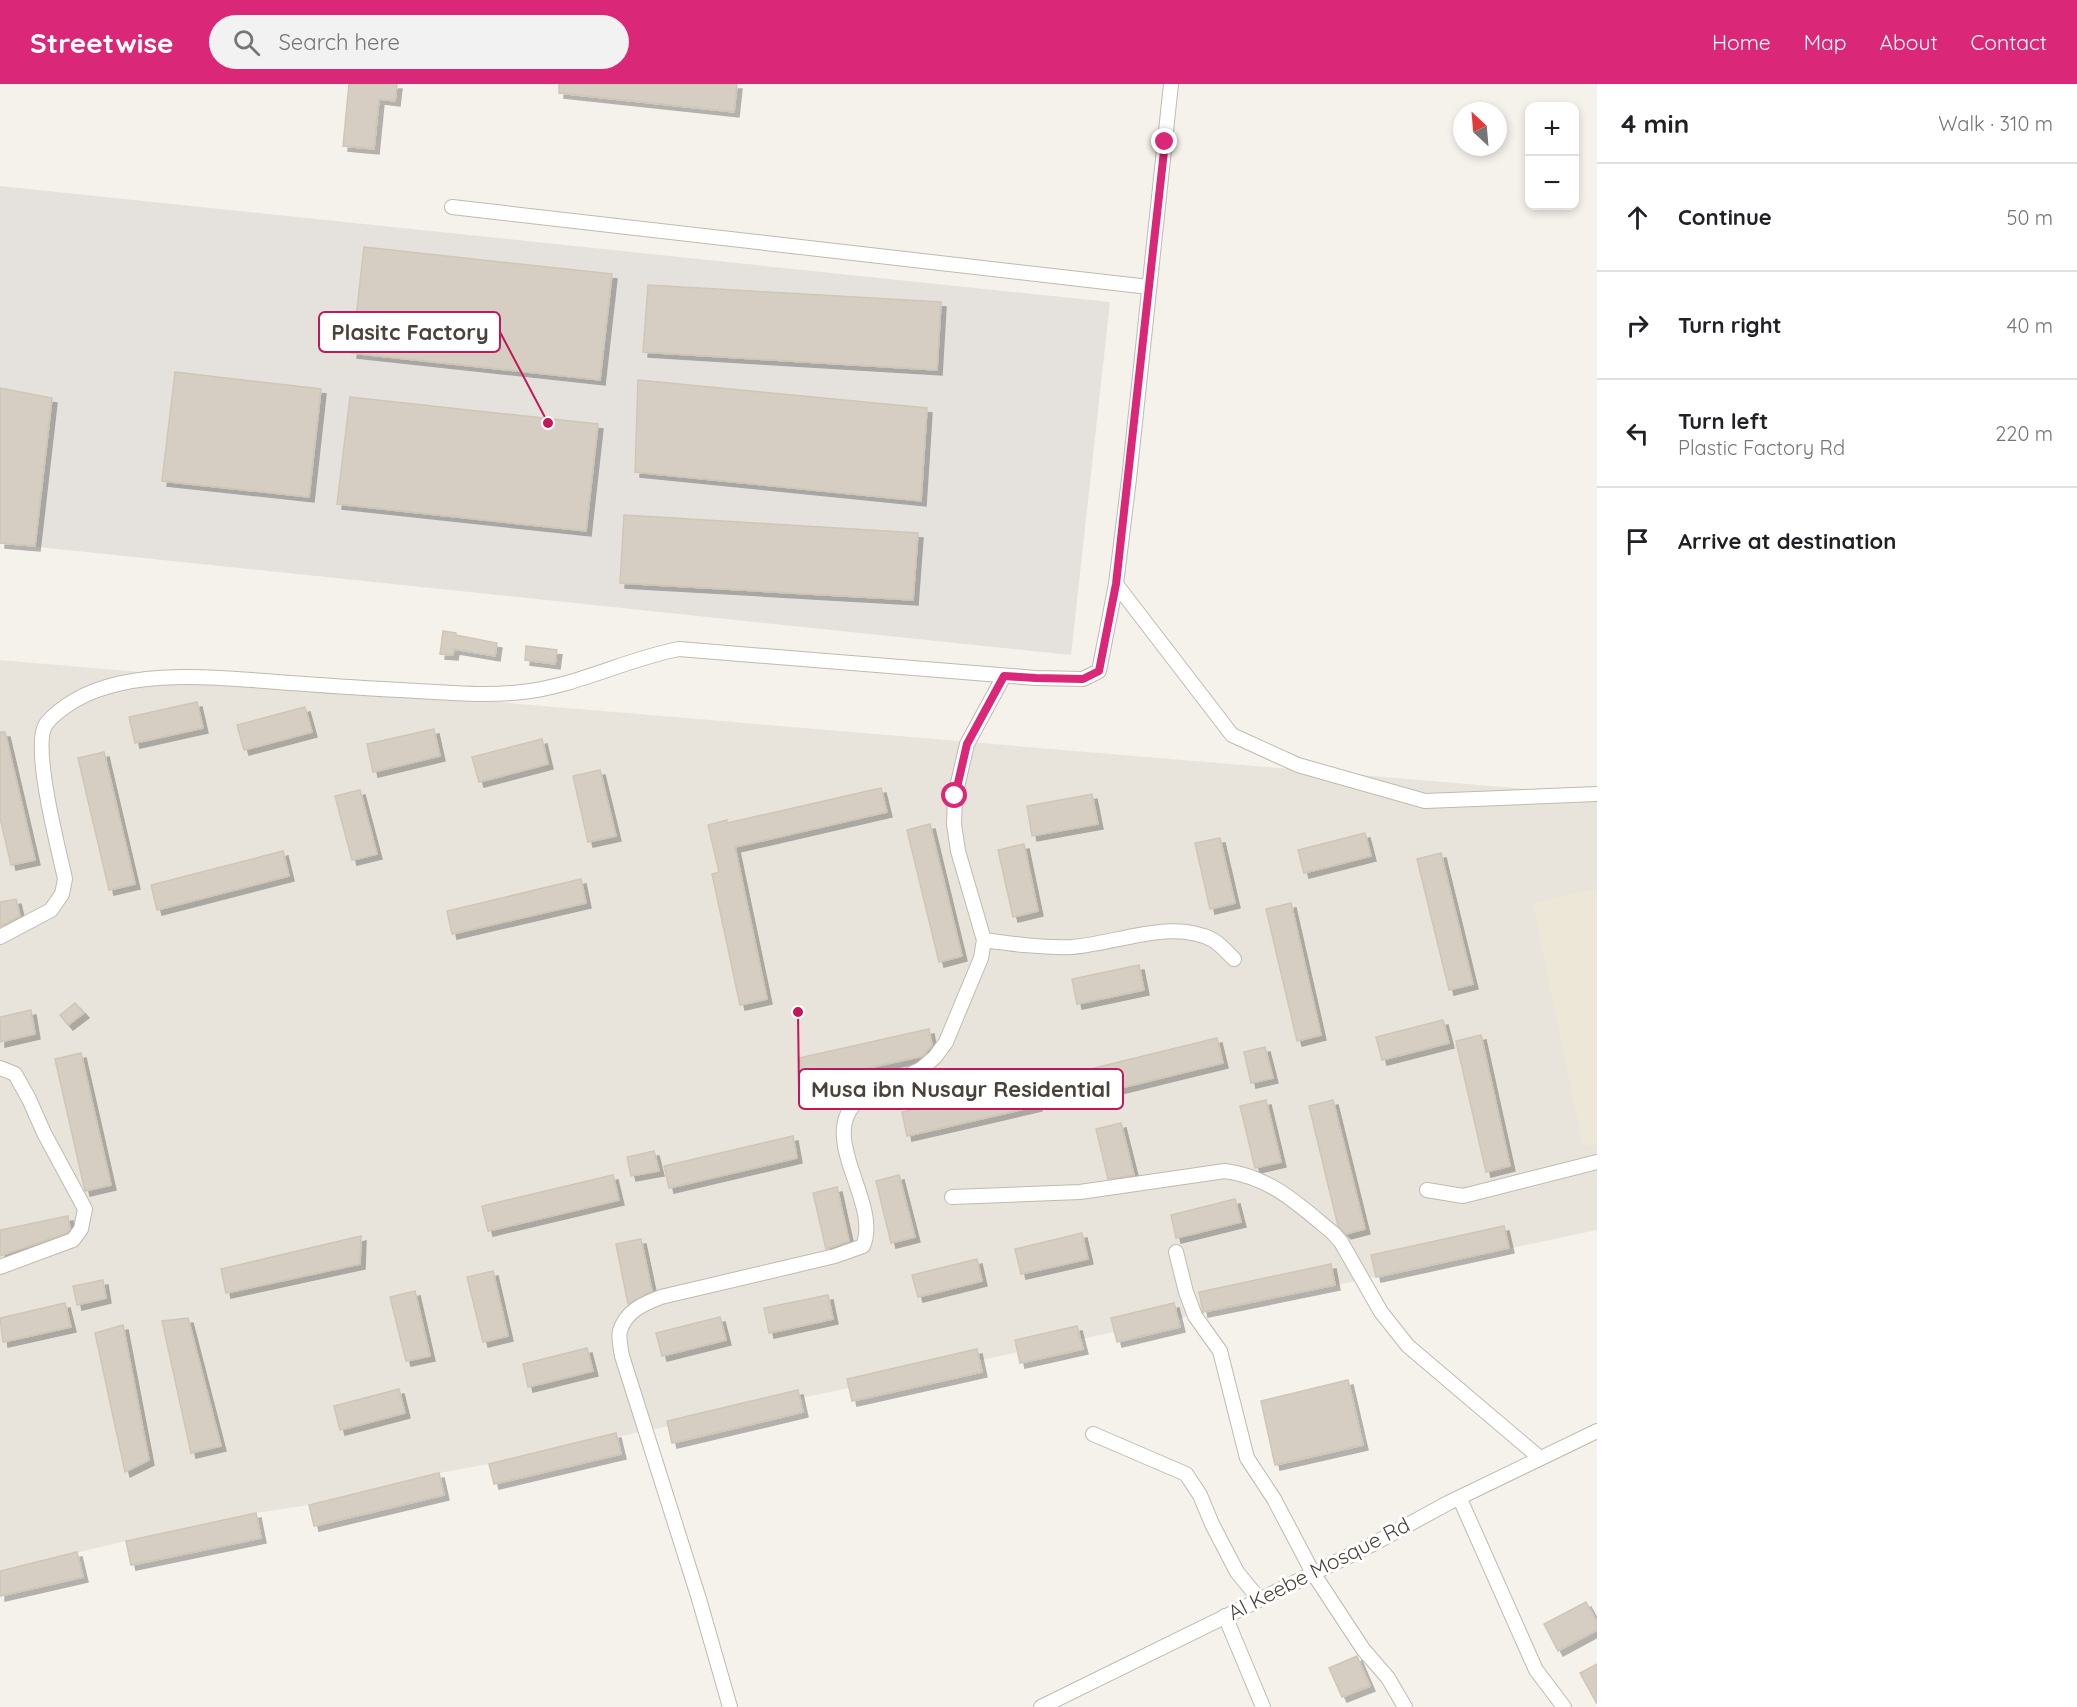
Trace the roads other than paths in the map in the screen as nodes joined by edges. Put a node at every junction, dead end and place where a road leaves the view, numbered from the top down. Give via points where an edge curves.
1 (1172, 84) edge
2 (452, 207) dead end
3 (1149, 287) junction
4 (1116, 584) junction
5 (1004, 676) junction
6 (1597, 794) edge
7 (0, 937) edge
8 (984, 940) junction
9 (1234, 959) dead end
10 (0, 1068) edge
11 (1597, 1162) edge
12 (1427, 1190) dead end
13 (952, 1197) dead end
14 (1176, 1252) dead end
15 (0, 1267) edge
16 (1597, 1431) edge
17 (1093, 1434) dead end
18 (1540, 1458) junction
19 (1460, 1499) junction
20 (1313, 1573) junction
21 (1259, 1599) junction
22 (1226, 1616) junction
23 (730, 1707) edge
24 (1041, 1707) edge
25 (1263, 1707) edge
26 (1405, 1707) edge
27 (1564, 1707) edge

1 - 3 street
2 - 3 street
3 - 4 street
4 - 5 street via 1099,671 1083,679
4 - 6 street via 1232,735 1298,765 1425,801
5 - 7 street via 679,649 556,686 522,692 458,693 192,676 90,691 57,712 45,724 41,738 64,879 62,894 51,910
5 - 8 street via 967,744 955,796 958,851
8 - 9 street via 1075,947 1146,934 1188,932 1213,940
8 - 23 street via 976,971 946,1042 935,1057 921,1069 860,1099 845,1118 844,1141 866,1220 863,1246 661,1297 640,1305 619,1332 622,1356
10 - 15 street via 15,1074 85,1209 81,1229 73,1240
11 - 12 street via 1463,1196
13 - 18 street via 1080,1192 1226,1171 1245,1173 1270,1184 1341,1242 1381,1312 1408,1346
14 - 20 street via 1195,1316 1220,1351 1247,1458 1274,1499
16 - 18 street, Al Keebe Mosque Rd
17 - 21 street via 1186,1474 1237,1572
18 - 19 street, Al Keebe Mosque Rd
19 - 20 street, Al Keebe Mosque Rd
19 - 27 street via 1536,1670
20 - 21 street, Al Keebe Mosque Rd
20 - 26 street
21 - 22 street, Al Keebe Mosque Rd
22 - 24 street, Al Keebe Mosque Rd
22 - 25 street

